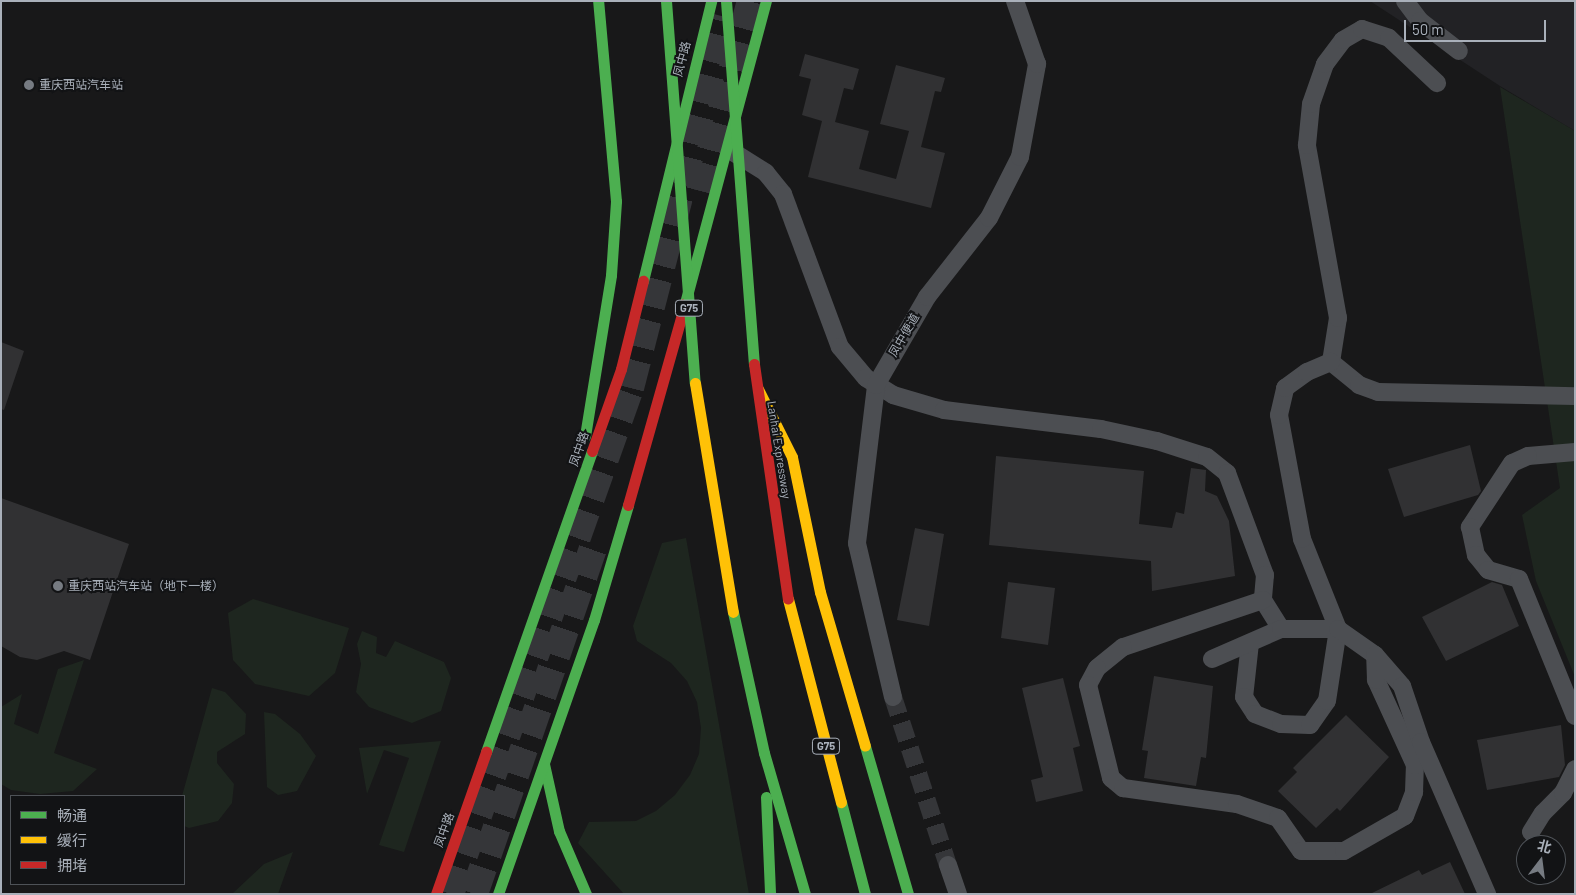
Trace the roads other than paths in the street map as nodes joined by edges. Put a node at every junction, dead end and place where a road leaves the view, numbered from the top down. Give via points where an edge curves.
1 (598, 1) edge
2 (666, 1) edge
3 (711, 1) edge
4 (726, 1) edge
5 (766, 1) edge
6 (1015, 1) edge
7 (1405, 1) edge
8 (1459, 52) dead end
9 (1437, 82) dead end
10 (727, 148) junction
11 (1331, 362) junction
12 (755, 382) junction
13 (876, 385) junction
14 (1575, 396) edge
15 (1575, 452) edge
16 (575, 506) junction
17 (1263, 600) junction
18 (1338, 629) junction
19 (1281, 630) junction
20 (1250, 643) junction
21 (1375, 655) junction
22 (1212, 659) dead end
23 (893, 697) tunnel mouth
24 (1575, 716) edge
25 (764, 753) junction
26 (544, 764) junction
27 (1575, 769) edge
28 (1531, 832) dead end
29 (948, 865) tunnel mouth
30 (436, 894) edge
31 (498, 894) edge
32 (586, 894) edge
33 (770, 894) edge
34 (805, 894) edge
35 (865, 894) edge
36 (908, 894) edge
37 (958, 894) edge
38 (1487, 894) edge

1 - 16 main road via 616,201 610,275
2 - 25 main road, G75, bridge via 696,395 733,612
3 - 16 main road, 凤中路 via 620,369
4 - 12 main road, Lanhai Expressway / G75, bridge
5 - 10 main road
6 - 13 street, 凤中便道 via 1037,64 1020,158 989,218 927,297
7 - 8 street via 1420,21
9 - 11 street via 1389,38 1362,29 1343,40 1324,64 1311,104 1307,146 1338,318
10 - 13 street via 766,173 782,194 840,347
10 - 26 main road via 594,620
11 - 14 street via 1359,385 1378,392
11 - 18 street via 1307,372 1285,388 1279,416 1302,539
12 - 35 main road, Lanhai Expressway / G75, bridge via 788,599
12 - 36 main road, bridge via 792,457 820,592
13 - 17 street via 893,395 944,410 1101,429 1156,441 1206,457 1227,473 1265,576
13 - 23 street, 凤中便道 via 858,543
15 - 24 street via 1528,456 1512,463 1470,527 1476,554 1488,570 1519,579
16 - 30 main road, 凤中路
17 - 19 street
17 - 21 street via 1123,647 1097,668 1088,685 1111,778 1123,788 1237,804 1278,818 1301,851 1344,851 1404,816 1414,792 1415,765 1376,680
18 - 19 street
18 - 20 street via 1327,701 1310,725 1281,724 1255,714 1244,697
18 - 21 street
19 - 20 street
20 - 22 street
21 - 38 street via 1402,686 1421,742
25 - 33 main road
25 - 34 main road, G75
26 - 31 main road
26 - 32 main road via 559,831
27 - 28 street via 1563,793 1543,813
29 - 37 street

